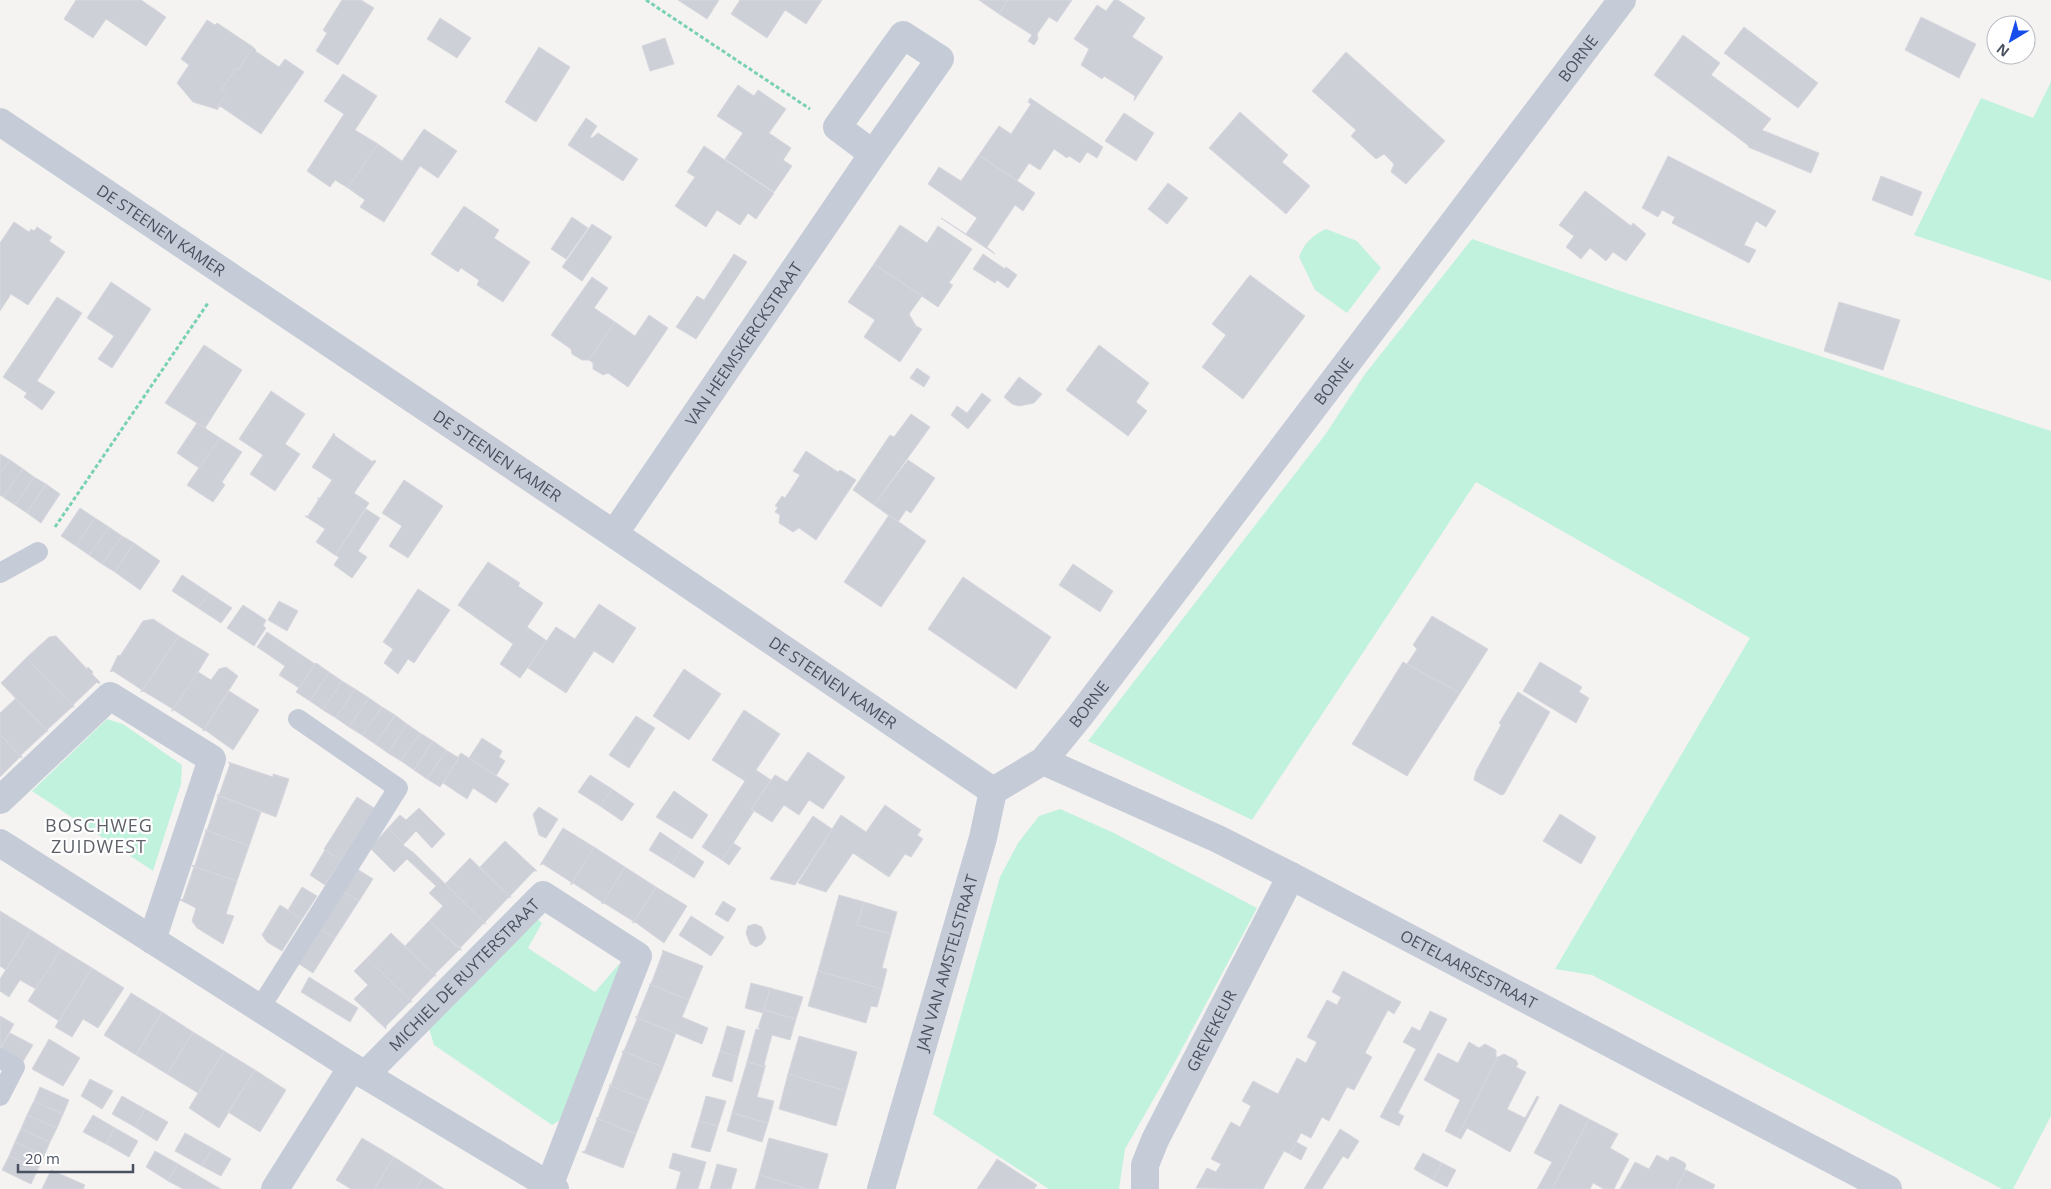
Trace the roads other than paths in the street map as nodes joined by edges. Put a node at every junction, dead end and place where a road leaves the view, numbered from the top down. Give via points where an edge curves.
1 (1622, 0) edge
2 (0, 122) edge
3 (873, 154) junction
4 (614, 534) junction
5 (38, 552) road end
6 (0, 573) edge
7 (298, 719) dead end
8 (1043, 761) junction
9 (993, 791) junction
10 (0, 800) edge
11 (0, 843) edge
12 (1291, 876) junction
13 (152, 940) junction
14 (260, 1008) junction
15 (0, 1058) edge
16 (359, 1071) junction
17 (0, 1096) edge
18 (552, 1187) edge
19 (275, 1189) edge
20 (881, 1189) edge
21 (1145, 1189) edge
22 (1888, 1189) edge

1 - 8 street, BORNE via 1080,717
2 - 4 street, DE STEENEN KAMER
3 - 3 street, VAN HEEMSKERCKSTRAAT via 838,127 903,35 940,59
3 - 4 street, VAN HEEMSKERCKSTRAAT
4 - 9 street, DE STEENEN KAMER
5 - 6 lane
7 - 14 lane via 398,788
8 - 9 street
8 - 12 street, OETELAARSESTRAAT via 1218,839
9 - 20 street, JAN VAN AMSTELSTRAAT via 983,838
10 - 13 street via 110,696 212,759
11 - 13 street, MICHIEL DE RUYTERSTRAAT
12 - 21 street, GREVEKEUR via 1155,1140 1145,1164
12 - 22 street, OETELAARSESTRAAT
13 - 14 street, MICHIEL DE RUYTERSTRAAT
14 - 16 street, MICHIEL DE RUYTERSTRAAT
15 - 17 lane via 16,1067
16 - 18 street, MICHIEL DE RUYTERSTRAAT
16 - 18 street, MICHIEL DE RUYTERSTRAAT via 543,895 638,956
16 - 19 street

